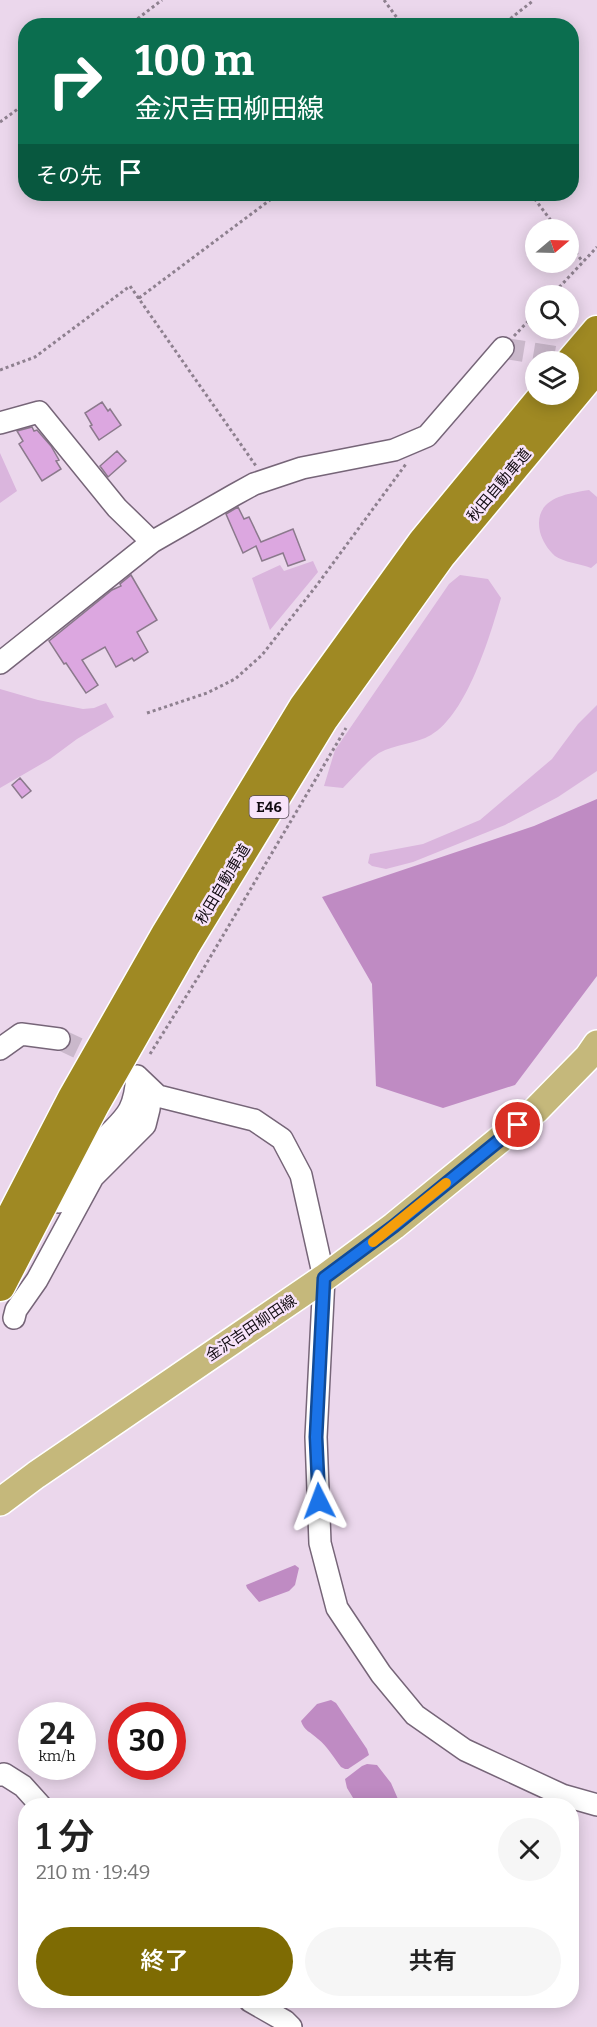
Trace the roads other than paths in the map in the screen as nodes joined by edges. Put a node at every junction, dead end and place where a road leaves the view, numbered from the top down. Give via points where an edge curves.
1 (597, 331) edge
2 (502, 348) road end
3 (579, 352) edge
4 (597, 367) edge
5 (535, 405) edge
6 (0, 423) edge
7 (152, 542) junction
8 (0, 663) edge
9 (59, 1039) tunnel mouth
10 (597, 1044) edge
11 (0, 1049) edge
12 (144, 1083) junction
13 (0, 1239) edge
14 (324, 1278) junction
15 (0, 1288) edge
16 (14, 1318) dead end
17 (0, 1502) edge
18 (0, 1775) edge
19 (34, 1798) edge
20 (572, 1798) edge
21 (579, 1800) edge
22 (597, 1805) edge
23 (262, 2008) edge
24 (291, 2027) edge

1 - 3 highway
2 - 7 street via 427,436 394,450 302,468 266,480
4 - 15 highway, 秋田自動車道 / E46 via 440,556 323,719 94,1105
5 - 13 highway, 秋田自動車道 / E46 via 423,542 304,707 161,943
6 - 7 street via 39,412 117,508
7 - 8 street
9 - 11 street via 21,1034
10 - 14 main road, 金沢吉田柳田線 via 536,1110
12 - 14 street via 158,1096 254,1120 282,1139 301,1175
12 - 15 street via 128,1115 70,1182 24,1272
12 - 16 street via 149,1109 145,1125 93,1177
14 - 17 main road, 金沢吉田柳田線
14 - 20 street via 316,1449 320,1543 337,1608 381,1674 415,1715 465,1750
18 - 19 street via 23,1786
21 - 22 street
23 - 24 street

